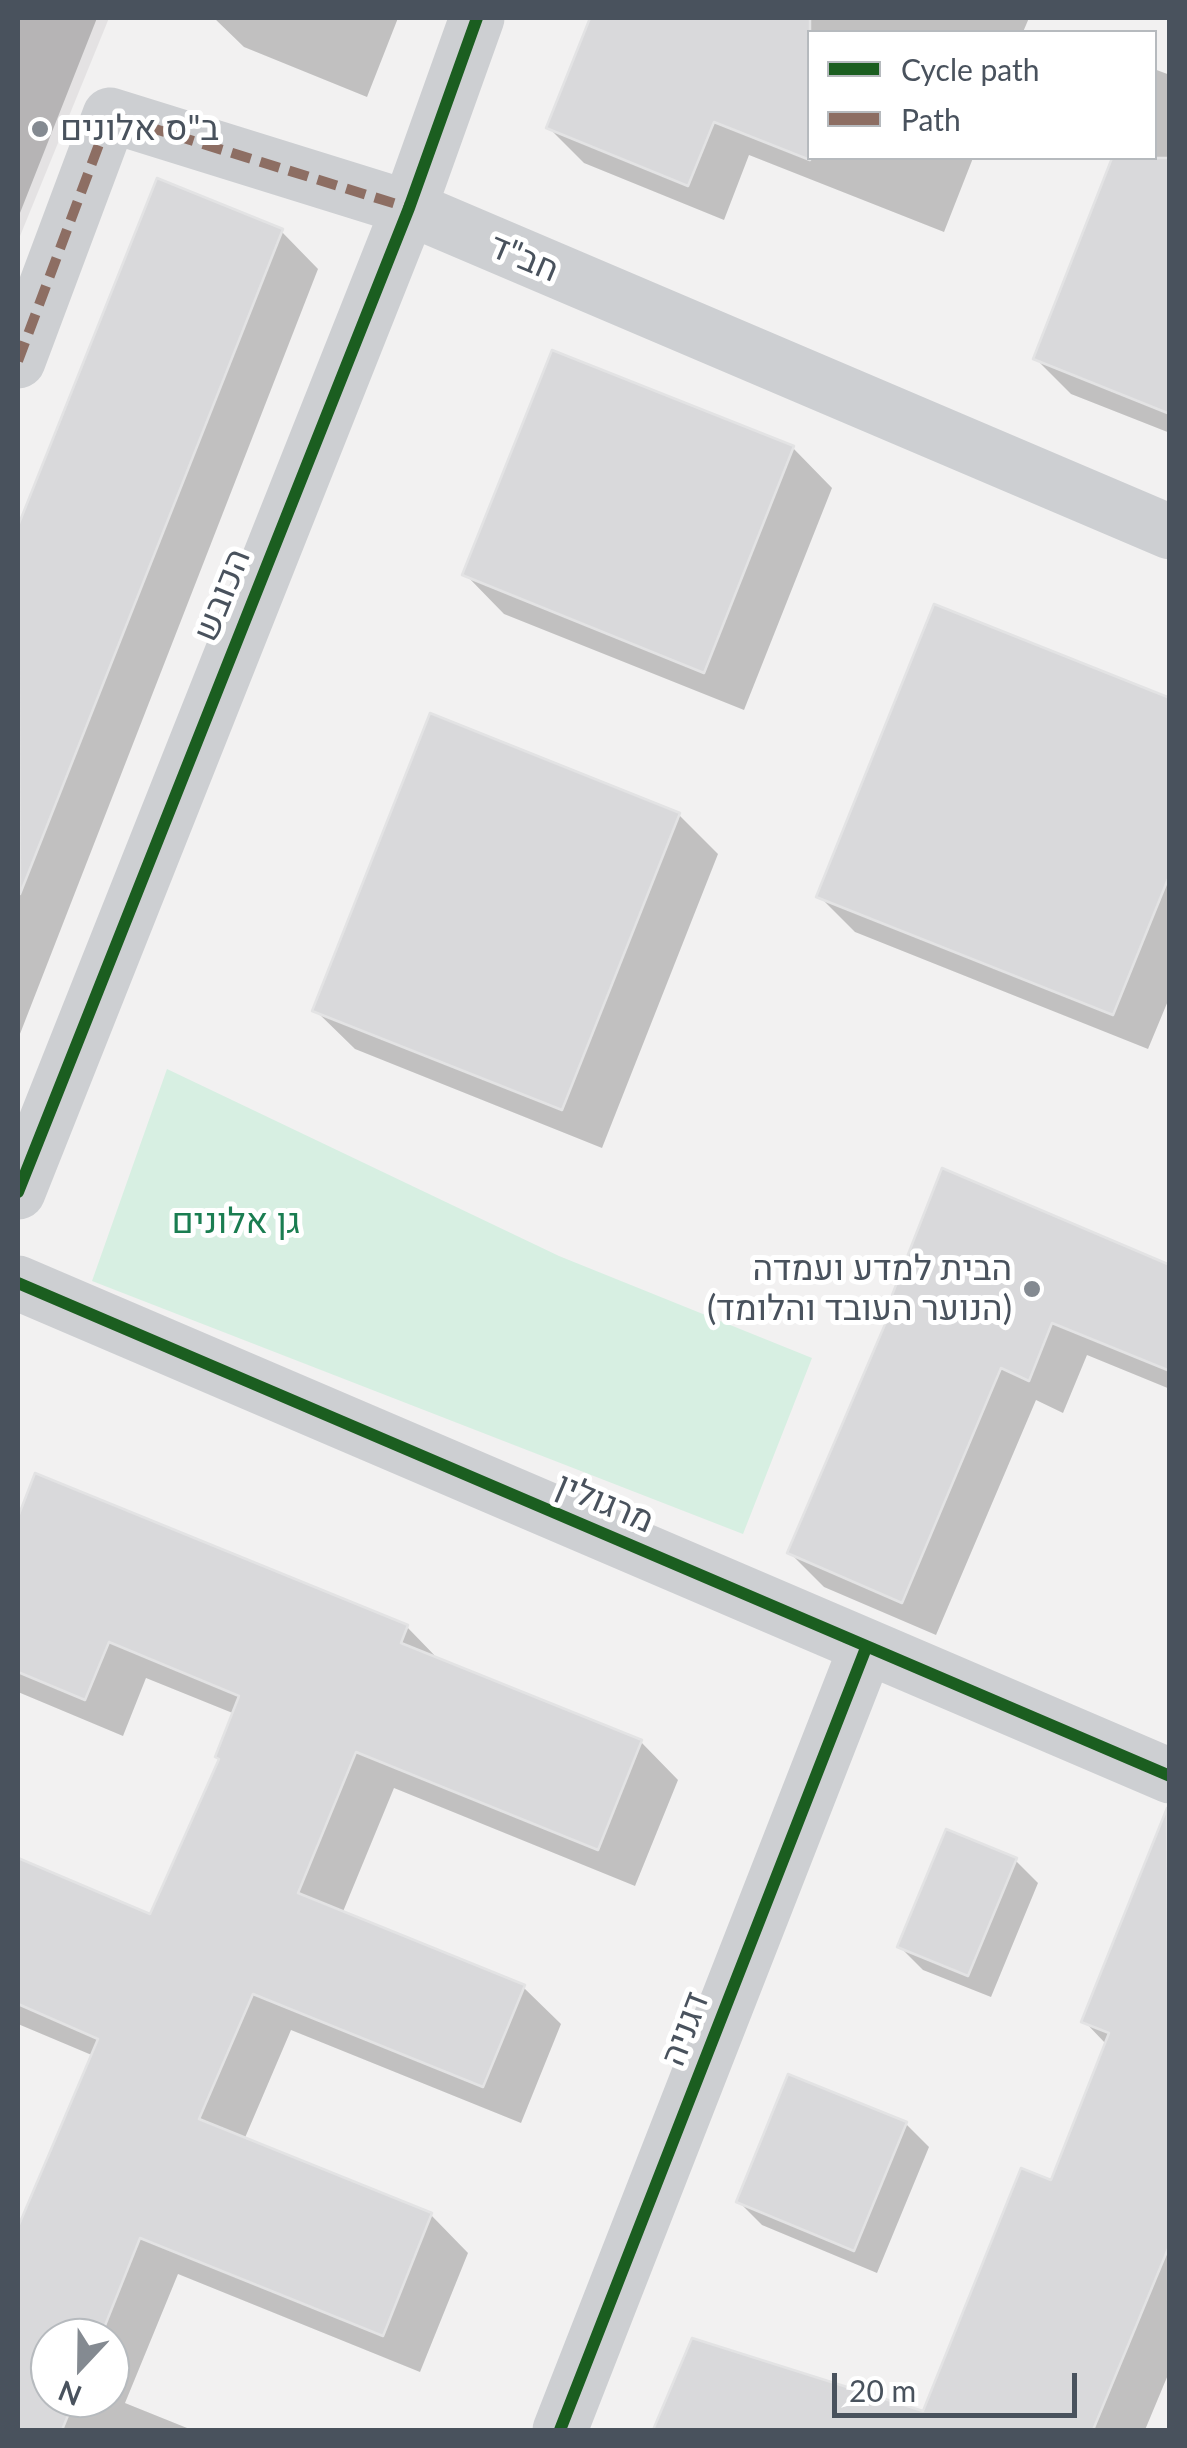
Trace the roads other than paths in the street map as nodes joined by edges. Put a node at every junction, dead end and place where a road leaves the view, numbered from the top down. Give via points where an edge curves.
1 (477, 18) edge
2 (409, 208) junction
3 (18, 361) edge
4 (1170, 532) edge
5 (18, 1192) edge
6 (18, 1283) edge
7 (866, 1648) junction
8 (1170, 1776) edge
9 (560, 2430) edge

1 - 2 street, הכובש
2 - 3 street, חב"ד via 110,115
2 - 4 street, חב"ד
2 - 5 street, הכובש
6 - 7 street, מרגולין
7 - 8 street, מרגולין
7 - 9 street, דגניה

